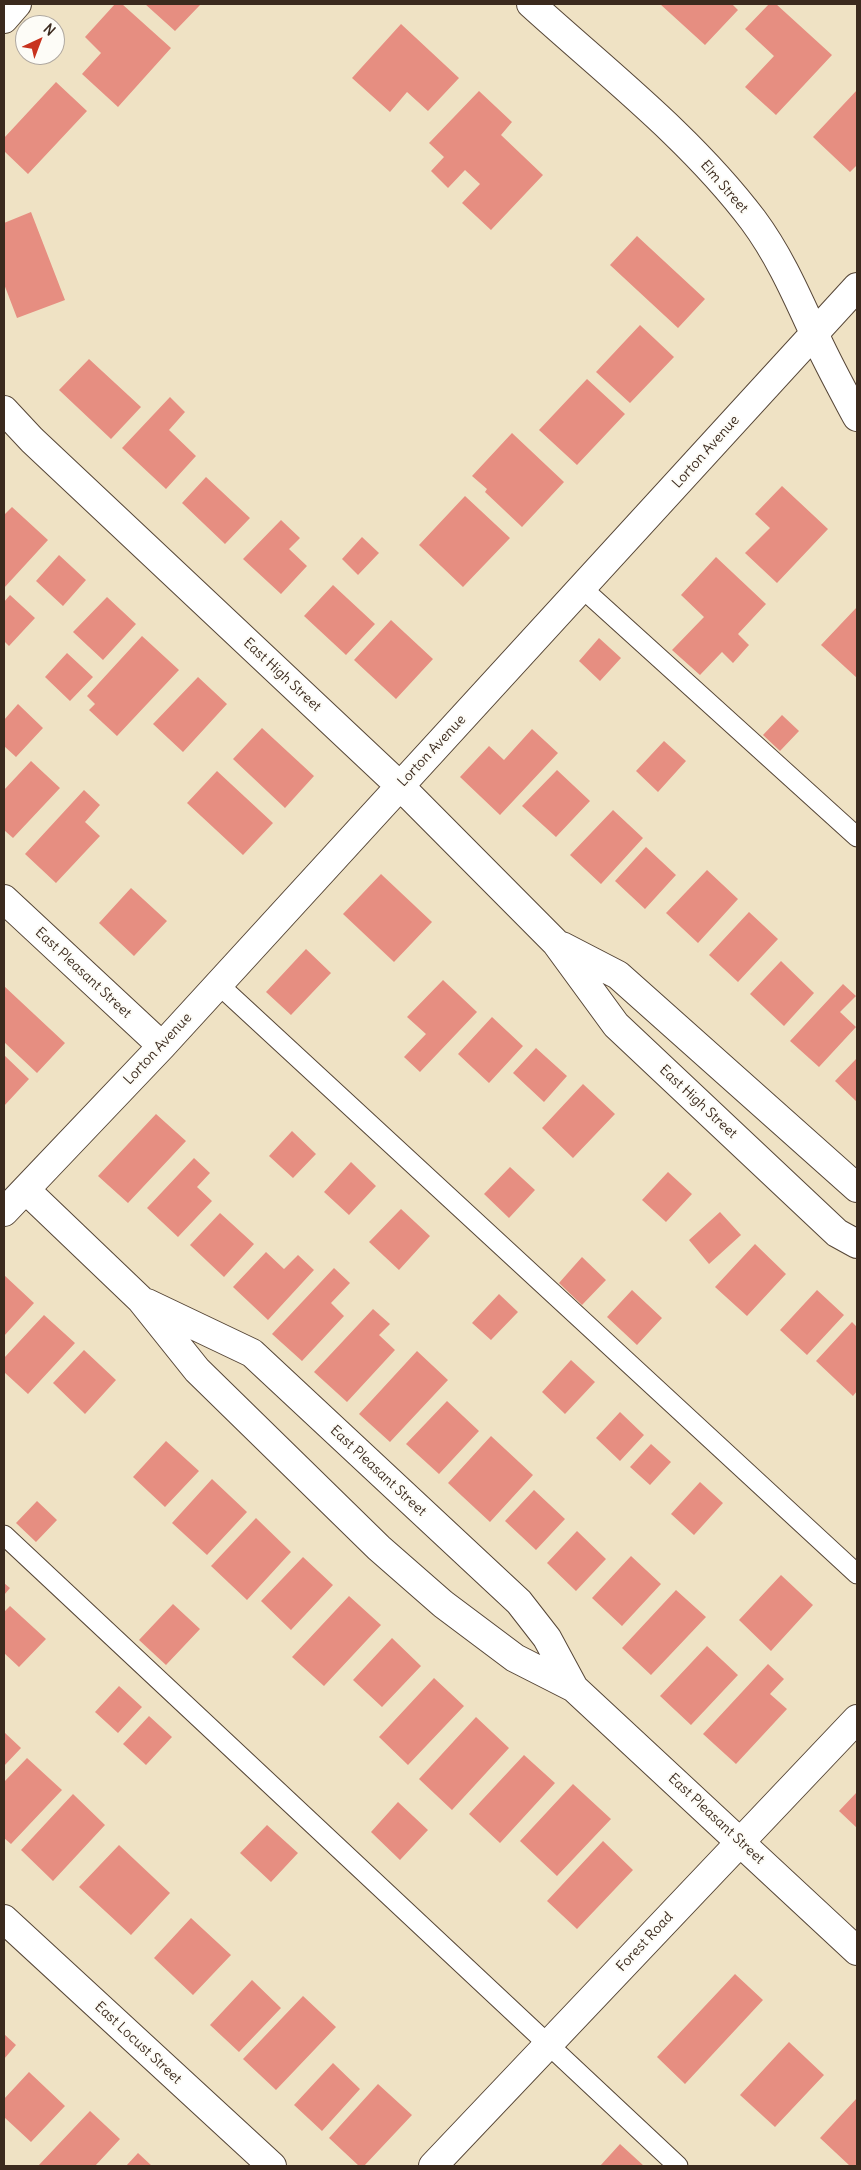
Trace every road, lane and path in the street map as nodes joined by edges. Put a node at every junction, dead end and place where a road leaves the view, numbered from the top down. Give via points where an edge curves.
1 (17, 4) edge
2 (531, 4) edge
3 (4, 19) edge
4 (857, 287) edge
5 (814, 333) junction
6 (4, 410) edge
7 (857, 417) edge
8 (582, 588) junction
9 (400, 786) junction
10 (857, 837) edge
11 (4, 899) edge
12 (556, 943) junction
13 (218, 984) junction
14 (162, 1046) junction
15 (857, 1188) edge
16 (26, 1190) junction
17 (4, 1212) edge
18 (857, 1244) edge
19 (141, 1300) junction
20 (4, 1535) edge
21 (857, 1574) edge
22 (574, 1688) junction
23 (857, 1719) edge
24 (740, 1842) junction
25 (4, 1919) edge
26 (857, 1950) edge
27 (547, 2045) junction
28 (272, 2166) edge
29 (433, 2166) edge
30 (678, 2166) edge

1 - 3 street
2 - 5 street, Elm Street via 677,136 718,178 754,221 782,266
4 - 5 street, Lorton Avenue
5 - 7 street, Elm Street
5 - 8 street, Lorton Avenue
6 - 9 street, East High Street
8 - 9 street, Lorton Avenue
8 - 10 lane
9 - 12 street, East High Street
9 - 13 street, Lorton Avenue
11 - 14 street, East Pleasant Street
12 - 15 street, East High Street via 618,975
12 - 18 street, East High Street via 616,1025 837,1233
13 - 14 street, Lorton Avenue
13 - 21 lane
14 - 16 street, Lorton Avenue
16 - 17 street, Lorton Avenue
16 - 19 street, East Pleasant Street
19 - 22 street, East Pleasant Street via 197,1370 380,1548 443,1604 515,1658
19 - 22 street, East Pleasant Street via 252,1353 518,1602 547,1638
20 - 27 lane
22 - 24 street, East Pleasant Street
23 - 24 street, Forest Road
24 - 26 street, East Pleasant Street
24 - 27 street, Forest Road
25 - 28 street, East Locust Street
27 - 29 street, Forest Road
27 - 30 lane

